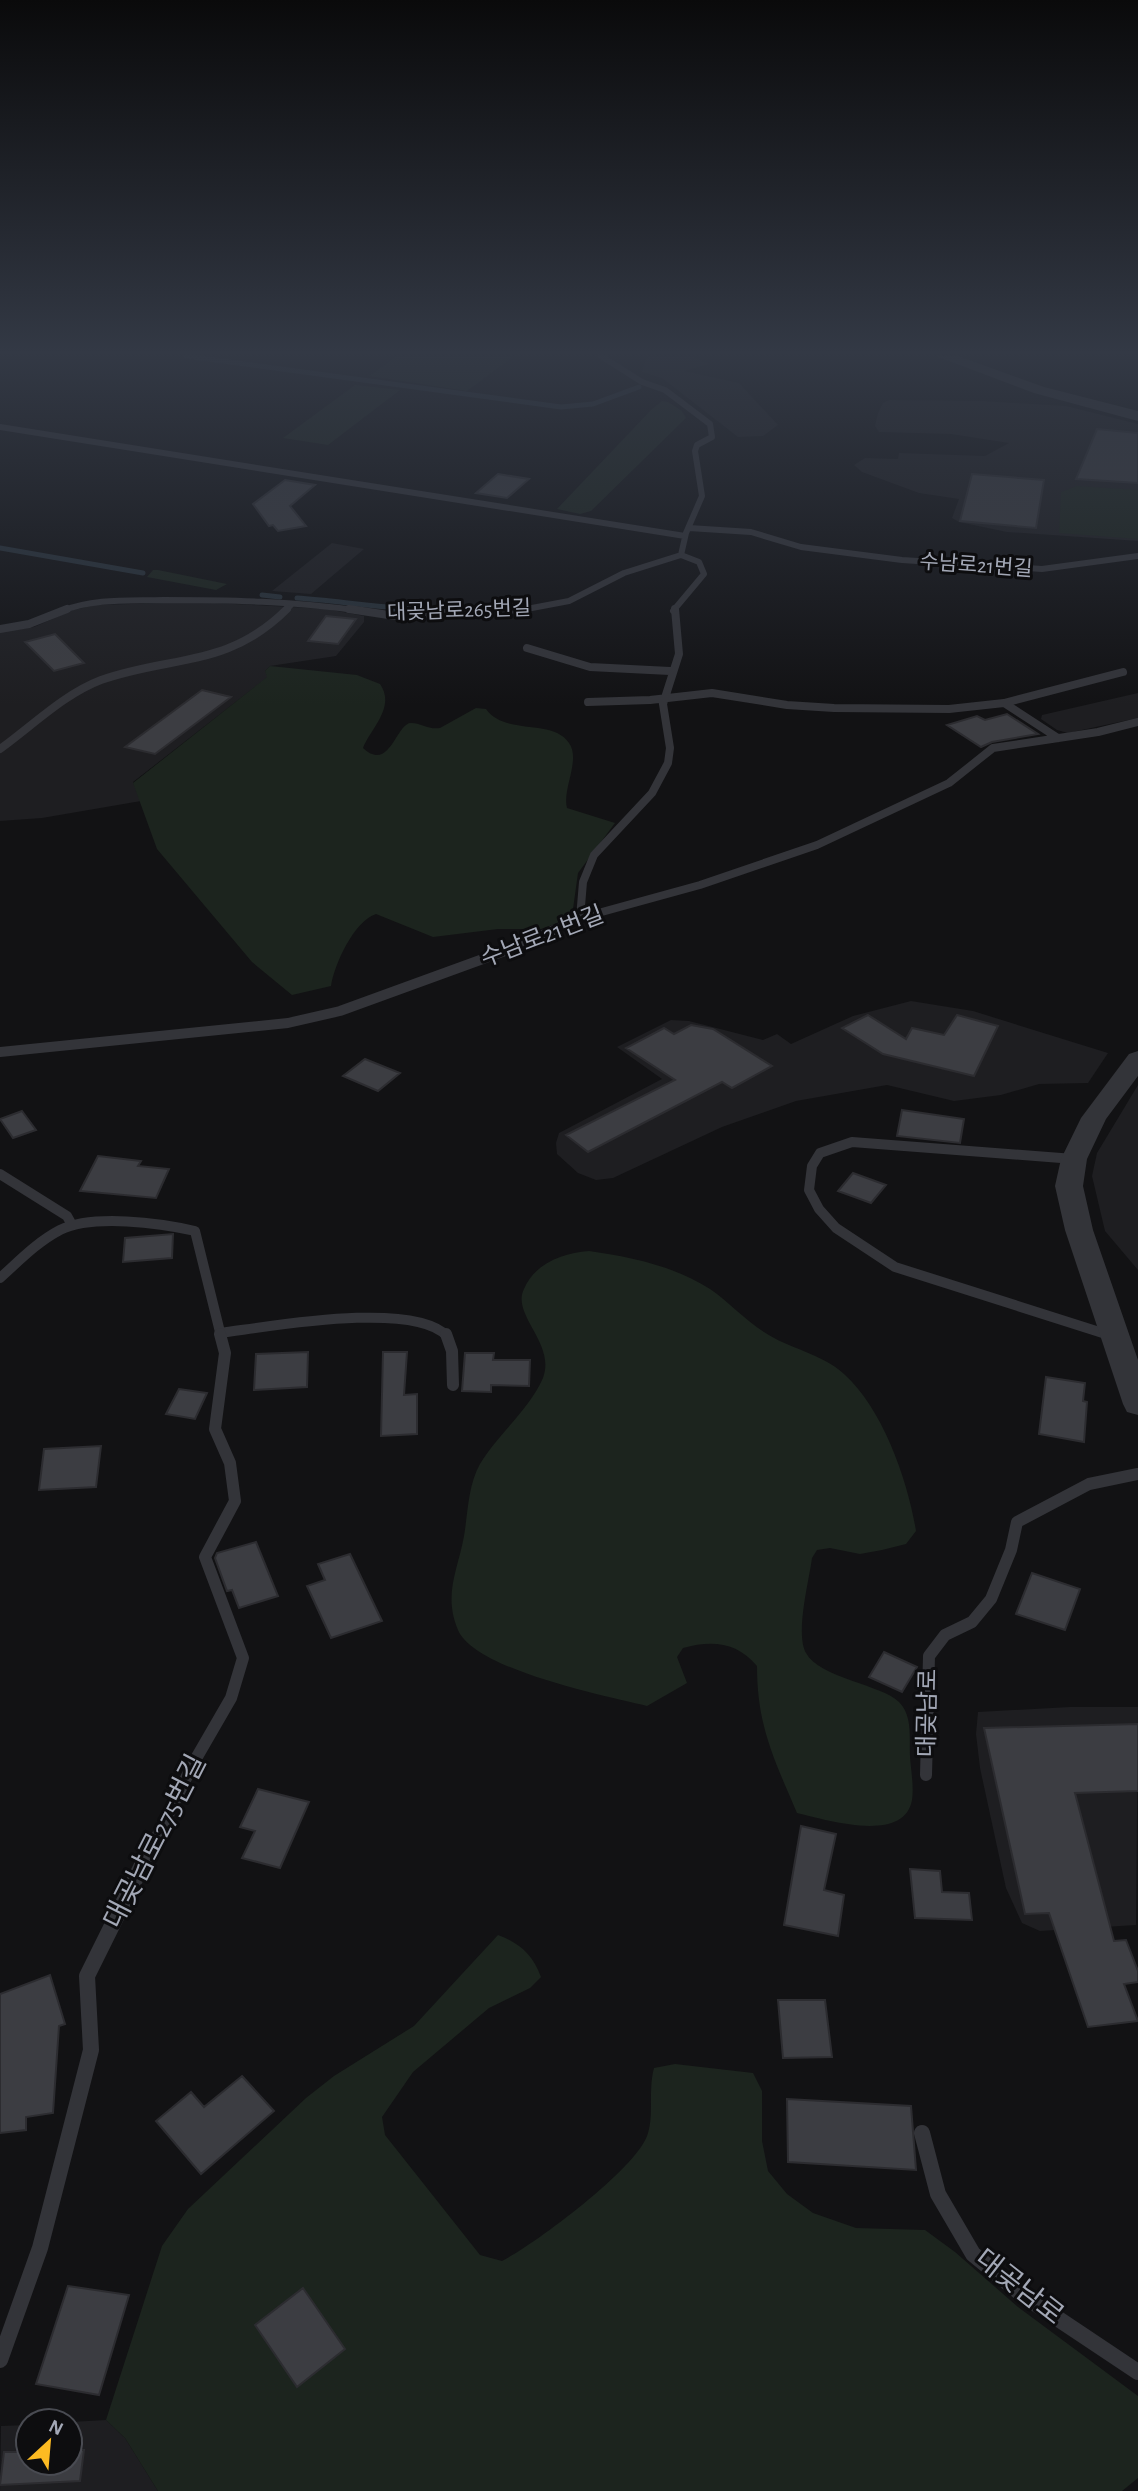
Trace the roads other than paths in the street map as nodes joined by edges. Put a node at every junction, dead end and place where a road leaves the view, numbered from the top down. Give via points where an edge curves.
1 (292, 472) edge
2 (698, 472) edge
3 (687, 532) junction
4 (681, 555) junction
5 (1138, 556) edge
6 (292, 604) junction
7 (0, 629) edge
8 (527, 648) dead end
9 (670, 671) junction
10 (1124, 671) dead end
11 (663, 699) junction
12 (588, 702) dead end
13 (1004, 703) junction
14 (1138, 722) edge
15 (1058, 738) junction
16 (0, 749) edge
17 (580, 918) junction
18 (0, 1052) edge
19 (1138, 1059) edge
20 (1074, 1159) junction
21 (0, 1174) edge
22 (72, 1225) junction
23 (0, 1278) edge
24 (220, 1334) junction
25 (1115, 1336) junction
26 (453, 1385) dead end
27 (1138, 1404) edge
28 (1138, 1474) edge
29 (926, 1775) dead end
30 (922, 2133) dead end
31 (0, 2360) edge
32 (1138, 2372) edge

1 - 3 lane
2 - 3 lane via 702,496
3 - 4 lane
3 - 5 lane, 수남로21번길 via 751,532 801,547 902,560 1042,569
4 - 6 lane, 대곶남로265번길 via 614,577 580,597 524,610 395,615
4 - 9 lane via 699,562 704,574 673,611 679,653
6 - 7 lane, 대곶남로265번길 via 104,601
6 - 16 lane via 273,627 224,652 100,680
8 - 9 lane via 590,667
9 - 11 lane
10 - 13 lane
11 - 12 lane
11 - 13 lane via 712,693 787,705 873,710
11 - 17 lane via 670,741 668,763 641,807 589,865 580,893
13 - 15 lane
14 - 15 lane, 수남로21번길
15 - 17 lane, 수남로21번길 via 993,748 949,783 772,862
17 - 18 lane, 수남로21번길 via 412,987 289,1023
19 - 20 street via 1094,1118
20 - 25 street via 1069,1186 1079,1230
20 - 25 lane via 852,1142 820,1153 812,1166 809,1190 836,1228 895,1267
21 - 22 lane via 67,1216
22 - 23 lane, 대곶남로275번길 via 36,1246
22 - 24 lane, 대곶남로275번길 via 169,1224 195,1231
24 - 26 lane via 355,1318 423,1322 444,1331 451,1344
24 - 31 lane, 대곶남로275번길 via 225,1353 215,1429 230,1463 234,1501 205,1557 243,1658 231,1698 87,1976 90,2050 40,2248
25 - 27 street
28 - 29 lane, 대곶남로 via 1094,1481 1017,1522 1012,1550 990,1599 972,1622 944,1635 929,1656
30 - 32 lane, 대곶남로 via 938,2194 973,2254 1024,2296

